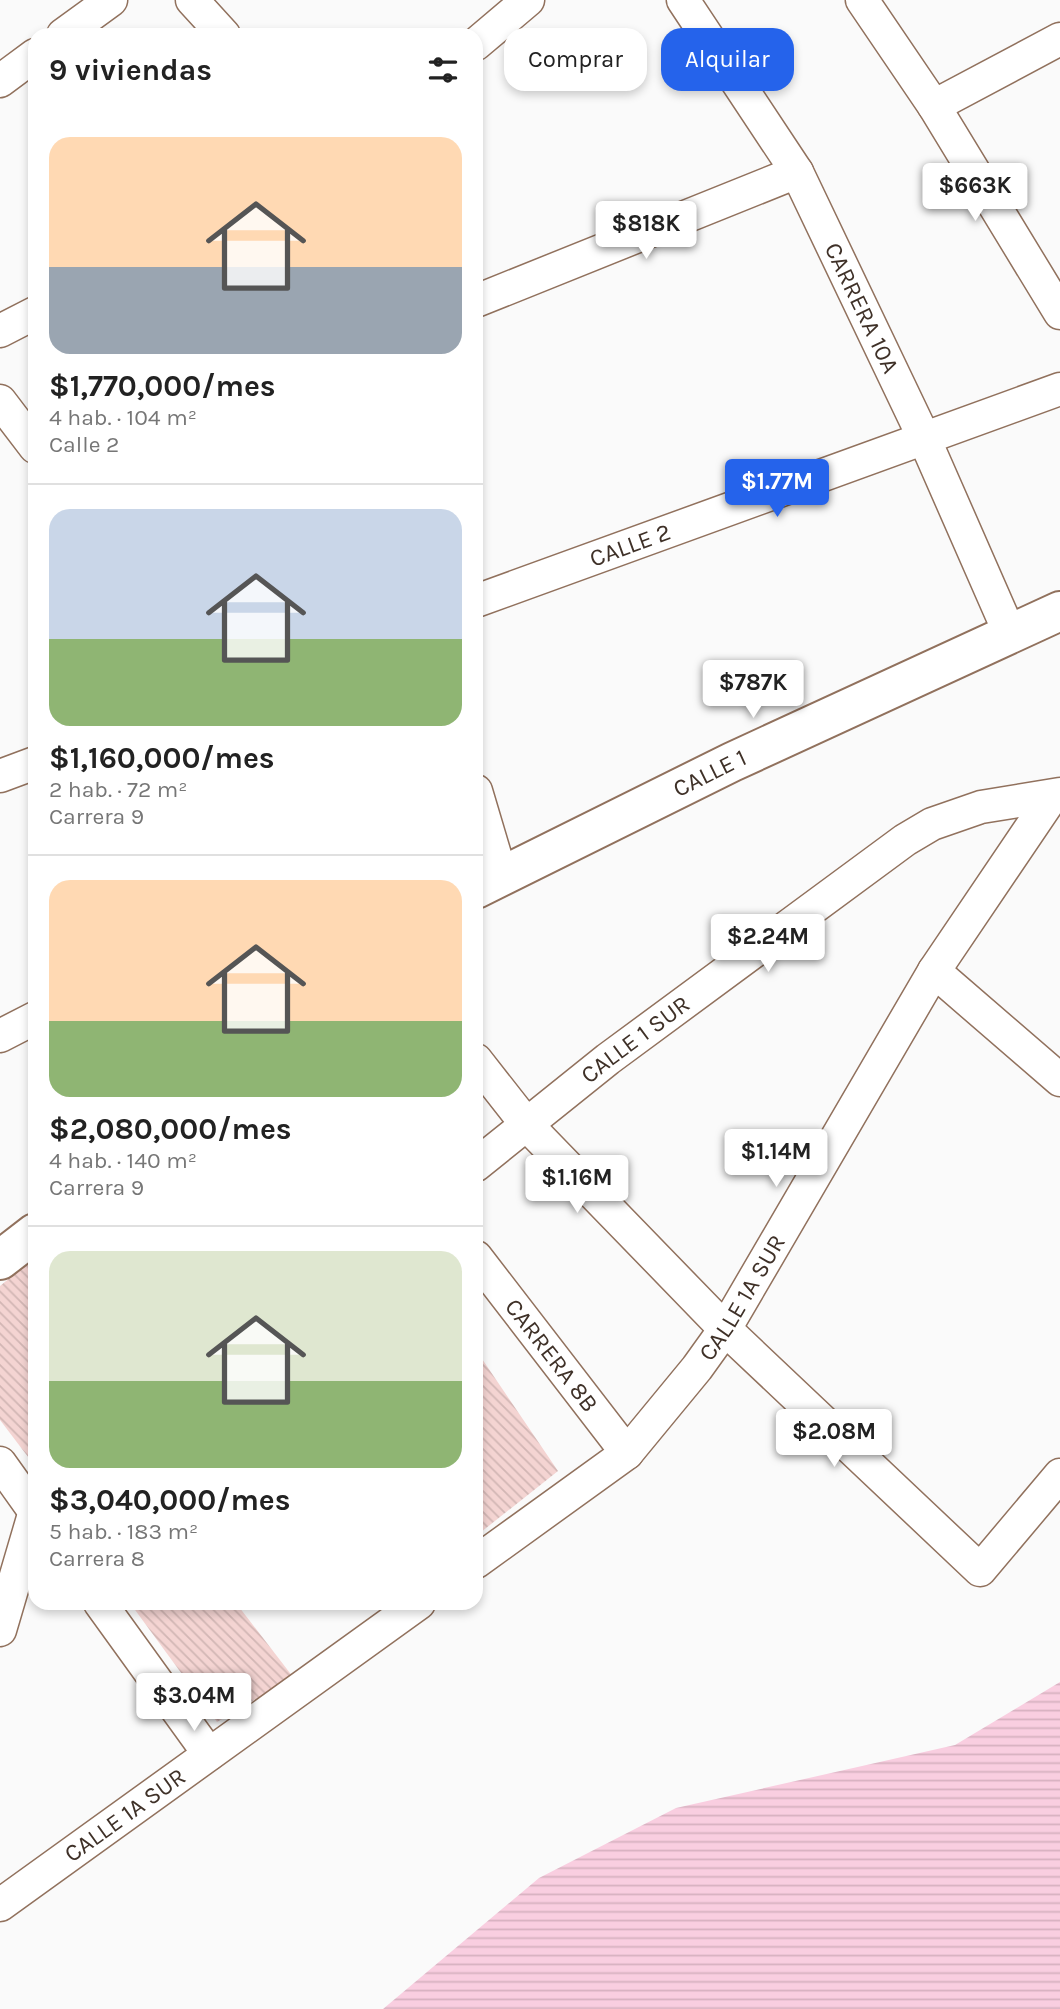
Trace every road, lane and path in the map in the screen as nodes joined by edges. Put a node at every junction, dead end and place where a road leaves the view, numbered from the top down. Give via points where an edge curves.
1 (111, 0) edge
2 (192, 0) edge
3 (528, 0) edge
4 (683, 0) edge
5 (862, 0) edge
6 (73, 28) edge
7 (218, 28) edge
8 (483, 38) edge
9 (1060, 39) edge
10 (28, 60) edge
11 (0, 81) edge
12 (934, 106) junction
13 (797, 173) junction
14 (483, 298) edge
15 (1060, 313) edge
16 (28, 317) edge
17 (0, 331) edge
18 (1060, 389) edge
19 (0, 401) edge
20 (28, 438) edge
21 (924, 438) junction
22 (483, 598) edge
23 (1060, 611) edge
24 (1010, 634) junction
25 (28, 766) edge
26 (0, 776) edge
27 (1056, 796) edge
28 (483, 840) edge
29 (489, 882) edge
30 (934, 971) junction
31 (28, 1022) edge
32 (0, 1036) edge
33 (483, 1069) edge
34 (1060, 1080) edge
35 (527, 1125) junction
36 (483, 1160) edge
37 (28, 1239) edge
38 (0, 1261) edge
39 (483, 1267) edge
40 (725, 1329) junction
41 (627, 1453) junction
42 (0, 1463) edge
43 (1060, 1475) edge
44 (28, 1501) edge
45 (28, 1535) edge
46 (483, 1557) edge
47 (105, 1610) edge
48 (408, 1610) edge
49 (0, 1630) edge
50 (209, 1754) junction
51 (0, 1905) edge

1 - 6 street
2 - 7 street
3 - 8 street
4 - 13 street, CARRERA 10A
5 - 12 street
9 - 12 street
10 - 11 street
12 - 15 street
13 - 14 street
13 - 21 street, CARRERA 10A
16 - 17 street
18 - 21 street, CALLE 2
19 - 20 street
21 - 22 street, CALLE 2
21 - 24 street, CARRERA 10A
23 - 24 main road, CALLE 1
24 - 29 main road, CALLE 1 via 732,762
25 - 26 street
27 - 30 street, CALLE 1A SUR
27 - 35 street, CALLE 1 SUR via 981,807 932,824 905,840 608,1059
28 - 29 street
30 - 34 street
30 - 40 street, CALLE 1A SUR
31 - 32 street
33 - 35 street
35 - 36 street, CALLE 1 SUR
35 - 40 street
37 - 38 main road
39 - 41 street, CARRERA 8B
40 - 41 street, CALLE 1A SUR
40 - 43 street via 980,1570
41 - 46 street, CALLE 1A SUR
42 - 44 street
45 - 49 street
47 - 50 street
48 - 50 street, CALLE 1A SUR
50 - 51 street, CALLE 1A SUR

